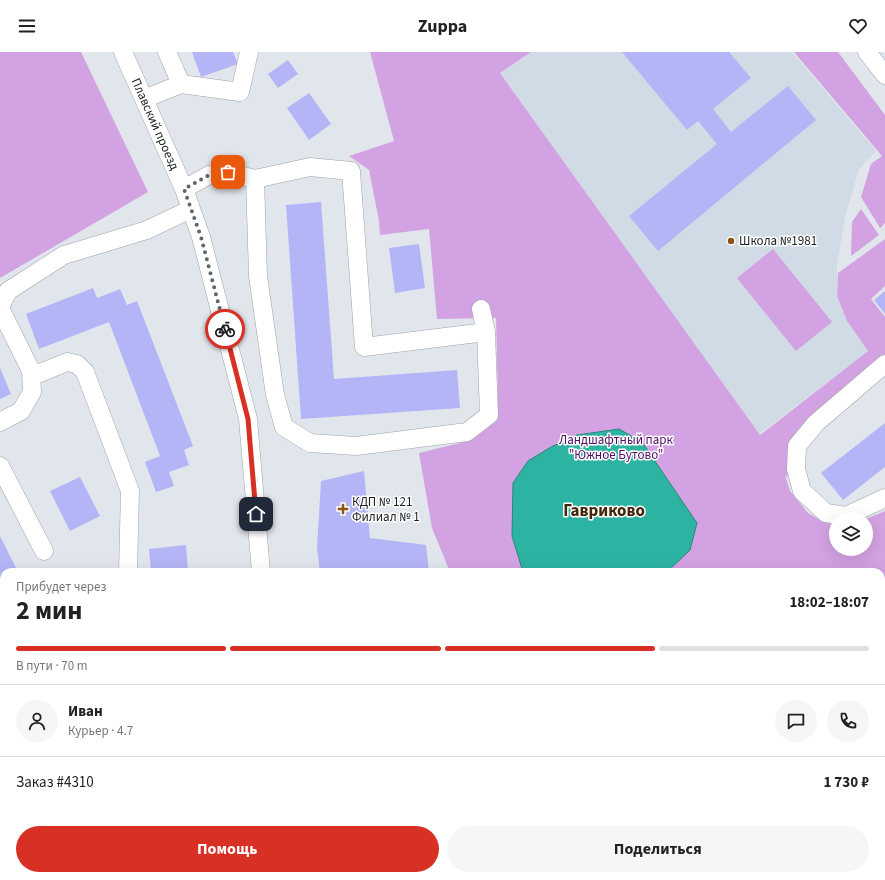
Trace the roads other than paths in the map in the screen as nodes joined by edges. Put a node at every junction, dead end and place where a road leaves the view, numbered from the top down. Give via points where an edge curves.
1 (123, 52) edge
2 (167, 52) edge
3 (249, 52) edge
4 (867, 52) edge
5 (885, 75) edge
6 (181, 84) junction
7 (144, 100) junction
8 (255, 179) junction
9 (184, 189) junction
10 (191, 209) junction
11 (0, 307) edge
12 (481, 309) dead end
13 (486, 332) junction
14 (885, 364) edge
15 (31, 371) junction
16 (0, 422) edge
17 (0, 466) edge
18 (885, 498) edge
19 (44, 552) dead end
20 (128, 568) edge
21 (261, 568) edge

1 - 7 street, Плавский проезд
2 - 6 street
3 - 6 street via 240,92
4 - 5 street
6 - 7 street
7 - 9 street, Плавский проезд
8 - 9 street via 228,172 209,175
8 - 13 street via 310,167 351,171 364,347
8 - 13 street via 258,276 276,395 284,427 310,443 356,446 467,432 489,415
9 - 10 street, Плавский проезд
10 - 11 street via 146,230 64,255 8,291
10 - 21 street, Плавский проезд via 201,237 248,419
11 - 15 street
12 - 13 street
14 - 18 street via 816,423 797,446 796,469 802,491 826,513 846,516
15 - 16 street via 32,392 22,411
15 - 20 street via 40,373 67,362 76,364 85,372 130,491
17 - 19 street

